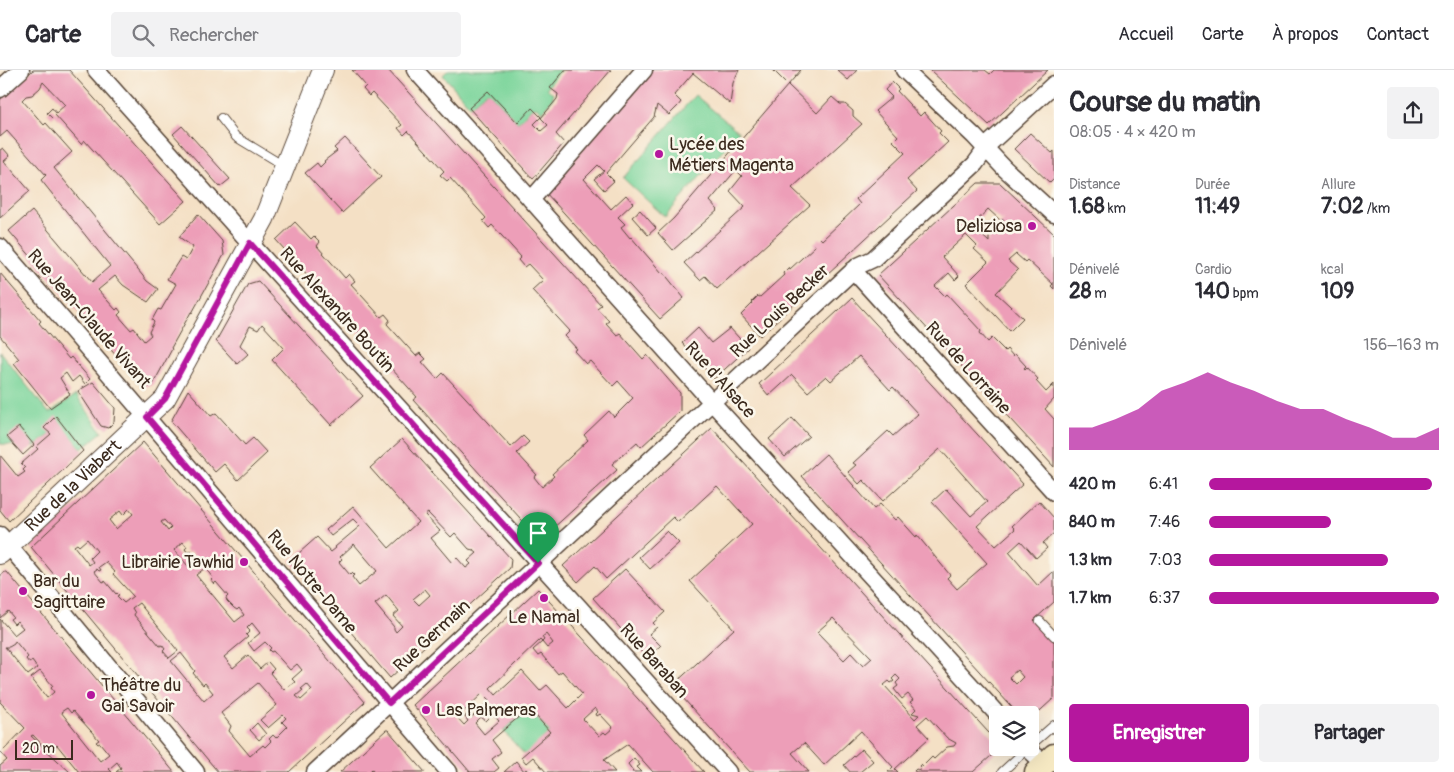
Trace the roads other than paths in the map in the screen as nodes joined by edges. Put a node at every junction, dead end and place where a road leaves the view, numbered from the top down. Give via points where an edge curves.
1 (21, 70) edge
2 (96, 70) edge
3 (324, 70) edge
4 (415, 70) edge
5 (644, 70) edge
6 (904, 70) edge
7 (1054, 84) edge
8 (0, 89) edge
9 (221, 118) dead end
10 (986, 149) junction
11 (284, 166) junction
12 (532, 200) junction
13 (1054, 214) edge
14 (250, 243) junction
15 (0, 247) edge
16 (853, 270) junction
17 (712, 402) junction
18 (147, 417) junction
19 (1054, 492) edge
20 (3, 545) edge
21 (535, 566) junction
22 (550, 576) joint
23 (1040, 621) dead end
24 (1054, 636) edge
25 (389, 703) junction
26 (990, 706) edge
27 (1054, 726) edge
28 (1039, 738) edge
29 (1019, 756) edge
30 (196, 772) edge
31 (315, 772) edge
32 (449, 772) edge
33 (728, 772) edge
34 (1002, 772) edge

1 - 8 street
2 - 14 street, Rue Alexandre Boutin
3 - 11 street, Rue de la Viabert
4 - 12 street, Rue d'Alsace
5 - 12 street
6 - 10 street
7 - 10 street, Rue Louis Becker
9 - 11 lane via 236,137
10 - 13 street
10 - 16 street, Rue Louis Becker via 975,164 873,260
11 - 14 street, Rue de la Viabert via 264,219
12 - 17 street, Rue d'Alsace
14 - 18 street, Rue de la Viabert via 165,399
14 - 21 street, Rue Alexandre Boutin
15 - 18 street, Rue Jean-Claude Vivant
16 - 17 street, Rue Louis Becker
16 - 19 street, Rue de Lorraine
17 - 21 street, Rue Louis Becker
17 - 26 street, Rue d'Alsace
18 - 20 street, Rue de la Viabert
18 - 25 street, Rue Notre-Dame
20 - 30 street
21 - 22 street, Rue Alexandre Boutin
21 - 25 street, Rue Germain
22 - 33 street, Rue Baraban
23 - 24 lane
25 - 31 street, Rue Germain
25 - 32 street, Rue Notre-Dame
27 - 28 lane
29 - 34 lane

